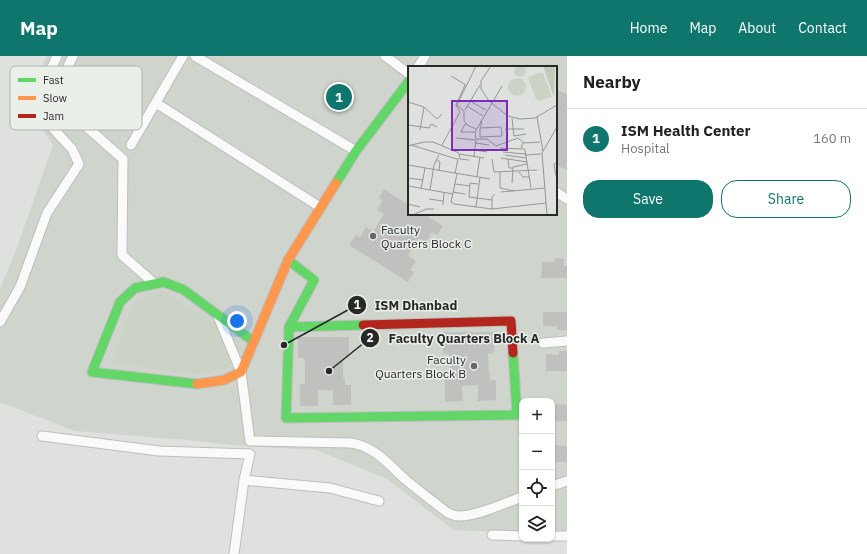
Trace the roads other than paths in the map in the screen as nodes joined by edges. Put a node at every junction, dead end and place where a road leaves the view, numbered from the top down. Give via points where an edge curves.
1 (57, 56) edge
2 (73, 56) edge
3 (183, 56) edge
4 (195, 56) edge
5 (385, 56) edge
6 (425, 56) edge
7 (52, 66) edge
8 (68, 66) edge
9 (419, 66) edge
10 (408, 73) edge
11 (408, 82) edge
12 (156, 103) junction
13 (142, 127) edge
14 (54, 130) edge
15 (90, 130) edge
16 (140, 130) edge
17 (131, 145) dead end
18 (356, 151) junction
19 (557, 193) edge
20 (567, 199) edge
21 (320, 207) junction
22 (288, 260) junction
23 (155, 284) junction
24 (218, 316) junction
25 (0, 322) edge
26 (289, 327) junction
27 (253, 341) junction
28 (567, 341) edge
29 (543, 343) dead end
30 (241, 372) junction
31 (42, 436) dead end
32 (244, 480) junction
33 (567, 481) edge
34 (555, 485) edge
35 (519, 498) edge
36 (379, 501) dead end
37 (492, 535) dead end
38 (519, 536) edge
39 (555, 536) edge
40 (567, 536) edge
41 (236, 554) edge

1 - 7 street
2 - 8 street
3 - 12 street
4 - 18 street
5 - 10 street
6 - 9 street
11 - 18 street
12 - 13 street
12 - 21 street
14 - 25 street via 72,149 79,164 47,213 20,287
15 - 23 street via 123,159 122,255
16 - 17 street
18 - 21 street
19 - 20 street
21 - 22 street
22 - 26 street via 314,280
22 - 27 street
23 - 24 street via 164,282 184,290
23 - 30 street via 135,288 120,302 92,372 200,384 224,380
24 - 27 street
24 - 30 street
26 - 26 street via 286,418 517,415 511,321
27 - 30 street
28 - 29 street
30 - 35 street via 250,440 362,444 376,452 407,481 454,515 476,513
31 - 32 street via 159,451 250,454
32 - 36 street via 330,488
32 - 41 street
33 - 34 street
37 - 38 street
39 - 40 street

